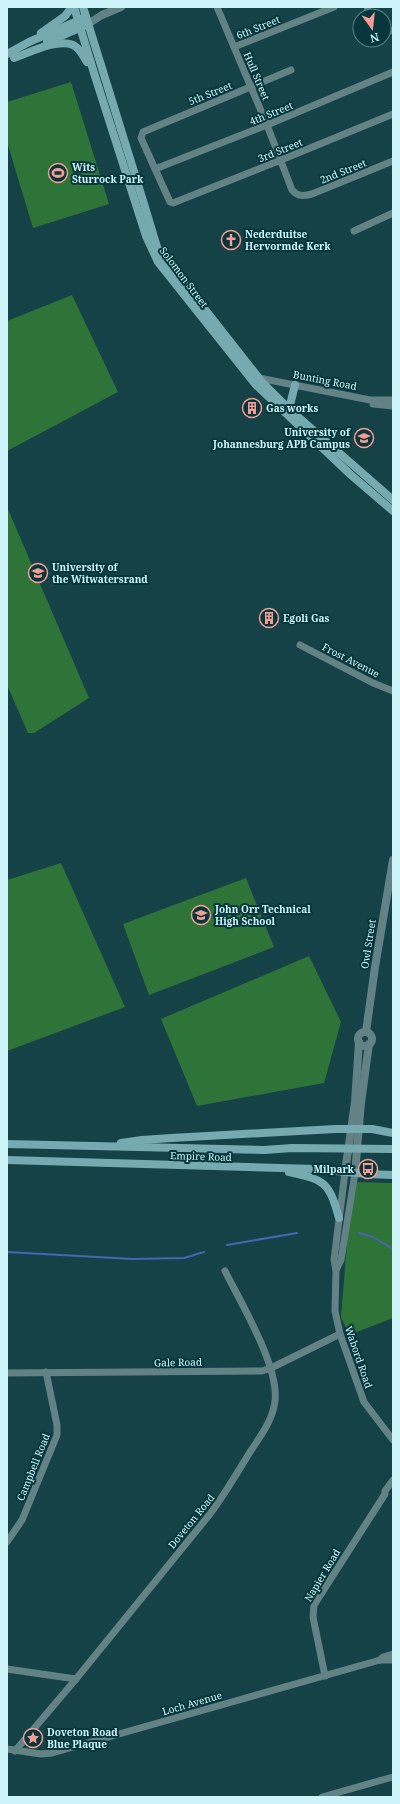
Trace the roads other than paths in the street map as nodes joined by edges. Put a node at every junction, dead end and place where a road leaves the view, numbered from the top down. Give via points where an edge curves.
1 (73, 7) edge
2 (83, 7) edge
3 (121, 7) edge
4 (217, 7) edge
5 (334, 7) edge
6 (87, 21) junction
7 (79, 24) junction
8 (29, 42) junction
9 (234, 47) junction
10 (9, 58) edge
11 (291, 70) dead end
12 (393, 72) edge
13 (94, 73) junction
14 (251, 87) junction
15 (393, 114) edge
16 (267, 125) junction
17 (281, 160) junction
18 (393, 161) edge
19 (155, 169) junction
20 (299, 196) joint
21 (393, 213) edge
22 (354, 231) dead end
23 (258, 381) junction
24 (295, 387) junction
25 (393, 400) edge
26 (393, 407) edge
27 (289, 409) junction
28 (313, 435) junction
29 (357, 468) junction
30 (351, 475) junction
31 (393, 500) edge
32 (393, 511) edge
33 (300, 645) dead end
34 (393, 691) edge
35 (393, 860) edge
36 (366, 1032) junction
37 (359, 1042) junction
38 (369, 1044) junction
39 (393, 1133) edge
40 (7, 1144) edge
41 (115, 1146) junction
42 (348, 1148) junction
43 (357, 1149) junction
44 (393, 1149) edge
45 (7, 1160) edge
46 (274, 1168) junction
47 (345, 1172) junction
48 (355, 1173) junction
49 (393, 1175) edge
50 (339, 1218) junction
51 (336, 1270) junction
52 (224, 1271) dead end
53 (340, 1334) junction
54 (271, 1368) junction
55 (46, 1372) junction
56 (7, 1373) edge
57 (393, 1440) edge
58 (393, 1480) edge
59 (393, 1486) edge
60 (385, 1494) junction
61 (7, 1542) edge
62 (393, 1654) edge
63 (380, 1660) junction
64 (393, 1660) edge
65 (7, 1669) edge
66 (325, 1676) junction
67 (76, 1679) junction
68 (11, 1750) edge
69 (393, 1777) edge
70 (322, 1797) edge

1 - 7 main road, Solomon Street
1 - 8 main road via 65,16
2 - 6 main road, Solomon Street
3 - 6 street
4 - 9 street, Hull Street
5 - 9 street, 6th Street
6 - 7 main road
6 - 23 main road, Solomon Street via 157,247
7 - 8 main road
7 - 10 main road
7 - 13 main road, Solomon Street
8 - 10 main road
9 - 14 street, Hull Street
10 - 13 main road via 43,47 67,43 79,50
11 - 14 street, 5th Street
12 - 16 street, 4th Street
13 - 23 main road, Solomon Street via 154,257
14 - 16 street, Hull Street
14 - 19 street, 5th Street via 141,134
15 - 17 street, 3rd Street
16 - 17 street, Hull Street
16 - 19 street, 4th Street
17 - 19 street, 3rd Street via 173,203
17 - 20 street, Hull Street via 292,190
18 - 20 street, 2nd Street via 312,194
21 - 22 street
23 - 24 street, Bunting Road
23 - 27 main road
23 - 28 main road
24 - 25 street, Bunting Road via 365,399
24 - 26 street, Bunting Road
24 - 27 main road
27 - 28 main road
28 - 29 main road
28 - 30 main road
29 - 30 main road
29 - 31 main road
30 - 32 main road
33 - 34 street, Frost Avenue
35 - 36 street, Owl Street
36 - 37 street via 359,1035
36 - 38 street via 372,1037
37 - 38 street
37 - 42 street via 355,1102
38 - 43 street
39 - 41 main road via 372,1129 335,1129 142,1140
40 - 41 main road, Empire Road
41 - 42 main road, Empire Road via 264,1150
42 - 43 main road, Empire Road
42 - 47 street
43 - 44 main road, Empire Road
43 - 48 street
45 - 46 main road, Empire Road
46 - 47 main road, Empire Road via 316,1168
46 - 50 main road via 320,1180 332,1195
47 - 48 main road, Empire Road
47 - 50 street, Wabord Road
48 - 49 main road, Empire Road
48 - 51 street, Wabord Road via 341,1260
50 - 51 street, Wabord Road via 334,1260
51 - 53 street, Wabord Road via 335,1311
52 - 54 street, Doveton Road via 253,1326
53 - 54 street, Gale Road
53 - 57 street, Wabord Road via 364,1402
54 - 55 street, Gale Road via 245,1371
54 - 67 street, Doveton Road via 275,1394 273,1410 223,1497
55 - 56 street, Gale Road
55 - 61 street, Campbell Road via 57,1435 22,1520
58 - 60 street, Napier Road
59 - 60 street, Napier Road
60 - 66 street, Napier Road via 314,1605 313,1623
62 - 63 street, Loch Avenue
63 - 64 street, Loch Avenue
63 - 66 street, Loch Avenue
65 - 67 street
66 - 68 street, Loch Avenue via 52,1753
67 - 68 street, Doveton Road
69 - 70 street

